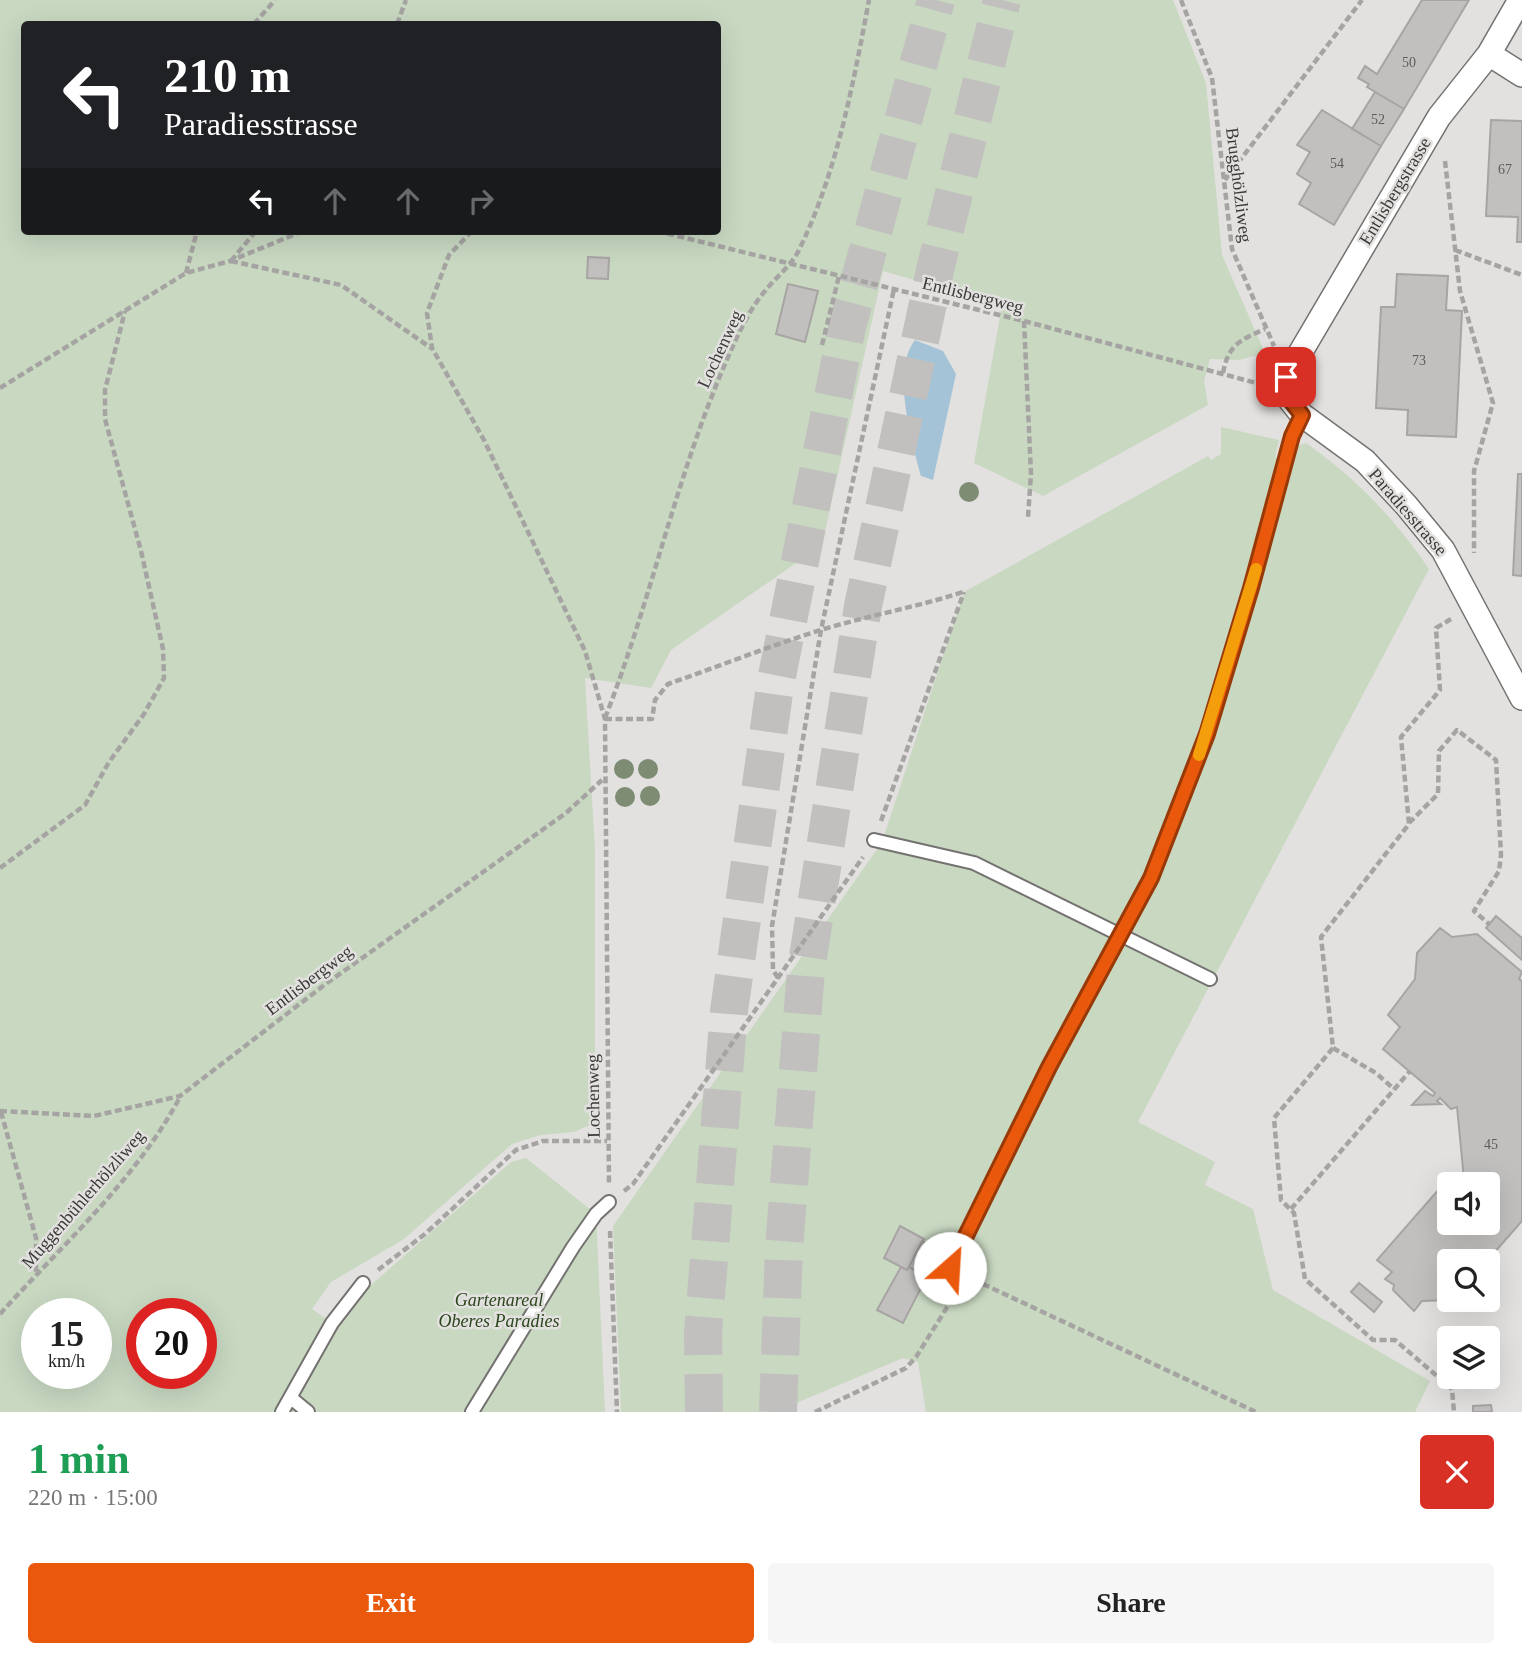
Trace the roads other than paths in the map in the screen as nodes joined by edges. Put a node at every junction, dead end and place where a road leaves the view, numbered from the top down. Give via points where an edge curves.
1 (1520, 0) edge
2 (1489, 54) junction
3 (1522, 75) edge
4 (1282, 390) joint
5 (1302, 415) junction
6 (1522, 698) edge
7 (874, 841) road end
8 (1121, 933) junction
9 (1210, 979) dead end
10 (609, 1202) road end
11 (967, 1277) road end
12 (363, 1283) road end
13 (291, 1398) junction
14 (282, 1412) edge
15 (308, 1412) edge
16 (472, 1412) edge

1 - 2 street, Entlisbergstrasse
2 - 3 street
2 - 4 street, Entlisbergstrasse via 1438,117
4 - 5 street, Paradiesstrasse
5 - 6 street, Paradiesstrasse via 1365,461 1443,550
5 - 8 lane via 1292,436 1207,734 1151,878
7 - 8 lane via 974,863
8 - 9 lane
8 - 11 lane via 950,1268
10 - 16 lane via 573,1247
12 - 13 lane via 332,1323
13 - 14 lane
13 - 15 lane

